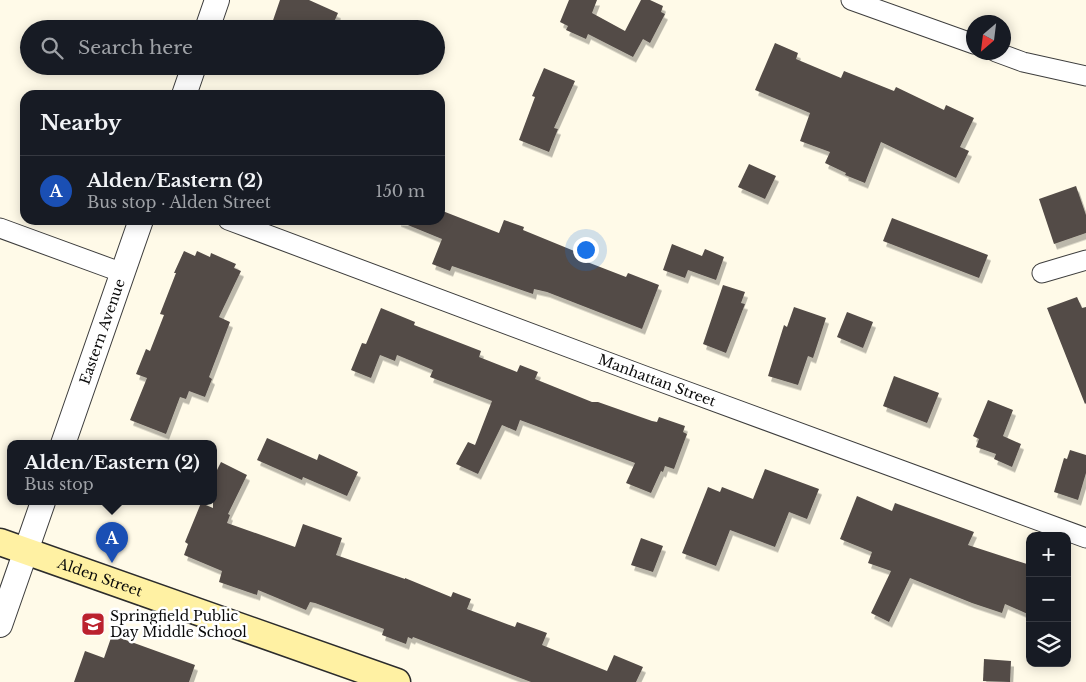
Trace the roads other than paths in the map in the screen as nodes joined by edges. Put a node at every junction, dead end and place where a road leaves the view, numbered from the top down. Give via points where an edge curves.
1 (217, 0) edge
2 (852, 0) edge
3 (210, 20) edge
4 (966, 41) edge
5 (1011, 58) edge
6 (191, 75) edge
7 (1086, 76) edge
8 (186, 90) edge
9 (139, 225) edge
10 (241, 225) edge
11 (0, 228) edge
12 (1086, 260) edge
13 (123, 272) junction
14 (1042, 273) dead end
15 (64, 440) edge
16 (42, 505) edge
17 (1086, 538) edge
18 (0, 542) edge
19 (26, 551) junction
20 (0, 625) edge
21 (398, 682) edge

1 - 3 street
2 - 4 street
5 - 7 street
6 - 8 street
9 - 13 street, Eastern Avenue
10 - 17 street, Manhattan Street
11 - 13 street
12 - 14 street
13 - 15 street, Eastern Avenue
16 - 19 street
18 - 19 main road, Alden Street
19 - 20 street
19 - 21 main road, Alden Street

